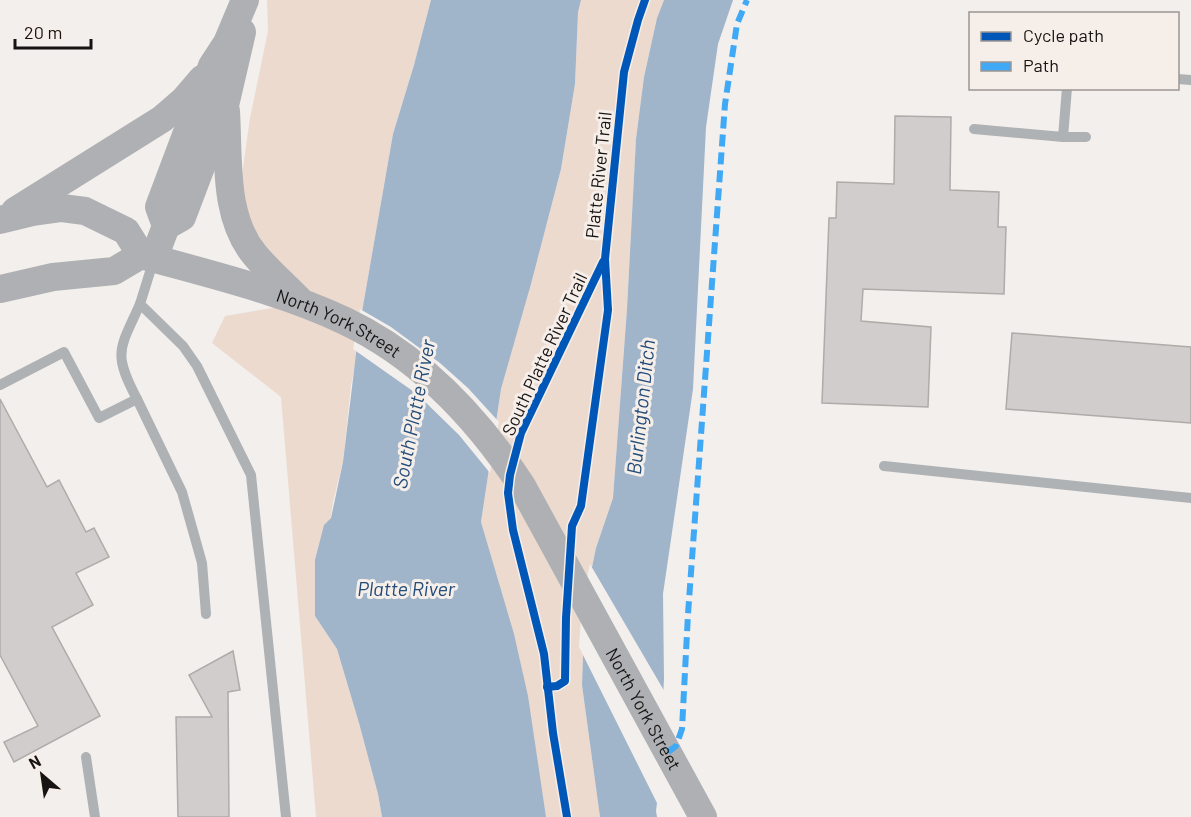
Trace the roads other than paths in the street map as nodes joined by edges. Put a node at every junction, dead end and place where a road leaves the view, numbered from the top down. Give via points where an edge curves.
1 (245, 0) edge
2 (212, 66) junction
3 (1067, 90) edge
4 (226, 101) junction
5 (974, 129) dead end
6 (1086, 136) dead end
7 (1063, 137) junction
8 (1, 219) edge
9 (166, 226) junction
10 (147, 256) junction
11 (0, 289) edge
12 (303, 303) junction
13 (140, 304) junction
14 (0, 385) edge
15 (137, 399) junction
16 (884, 466) dead end
17 (1191, 498) edge
18 (206, 614) dead end
19 (86, 757) dead end
20 (95, 817) edge
21 (286, 817) edge
22 (704, 817) edge

1 - 2 main road
1 - 4 main road via 244,23
2 - 8 main road via 162,119
2 - 9 main road via 159,207
3 - 7 lane
4 - 9 main road via 182,217
4 - 12 main road via 231,196 238,225 254,254
5 - 7 lane
6 - 7 lane
8 - 10 main road via 62,208 85,211 126,231
9 - 10 main road
10 - 11 main road via 114,271 53,277
10 - 12 main road, North York Street
10 - 13 lane
12 - 22 main road, North York Street via 345,321 418,369 456,403 496,448 557,548
13 - 15 lane via 121,346 121,365
13 - 21 lane via 183,346 197,366 251,475
14 - 15 lane via 64,352 99,418
15 - 18 lane via 182,492 202,563
16 - 17 lane
19 - 20 lane

